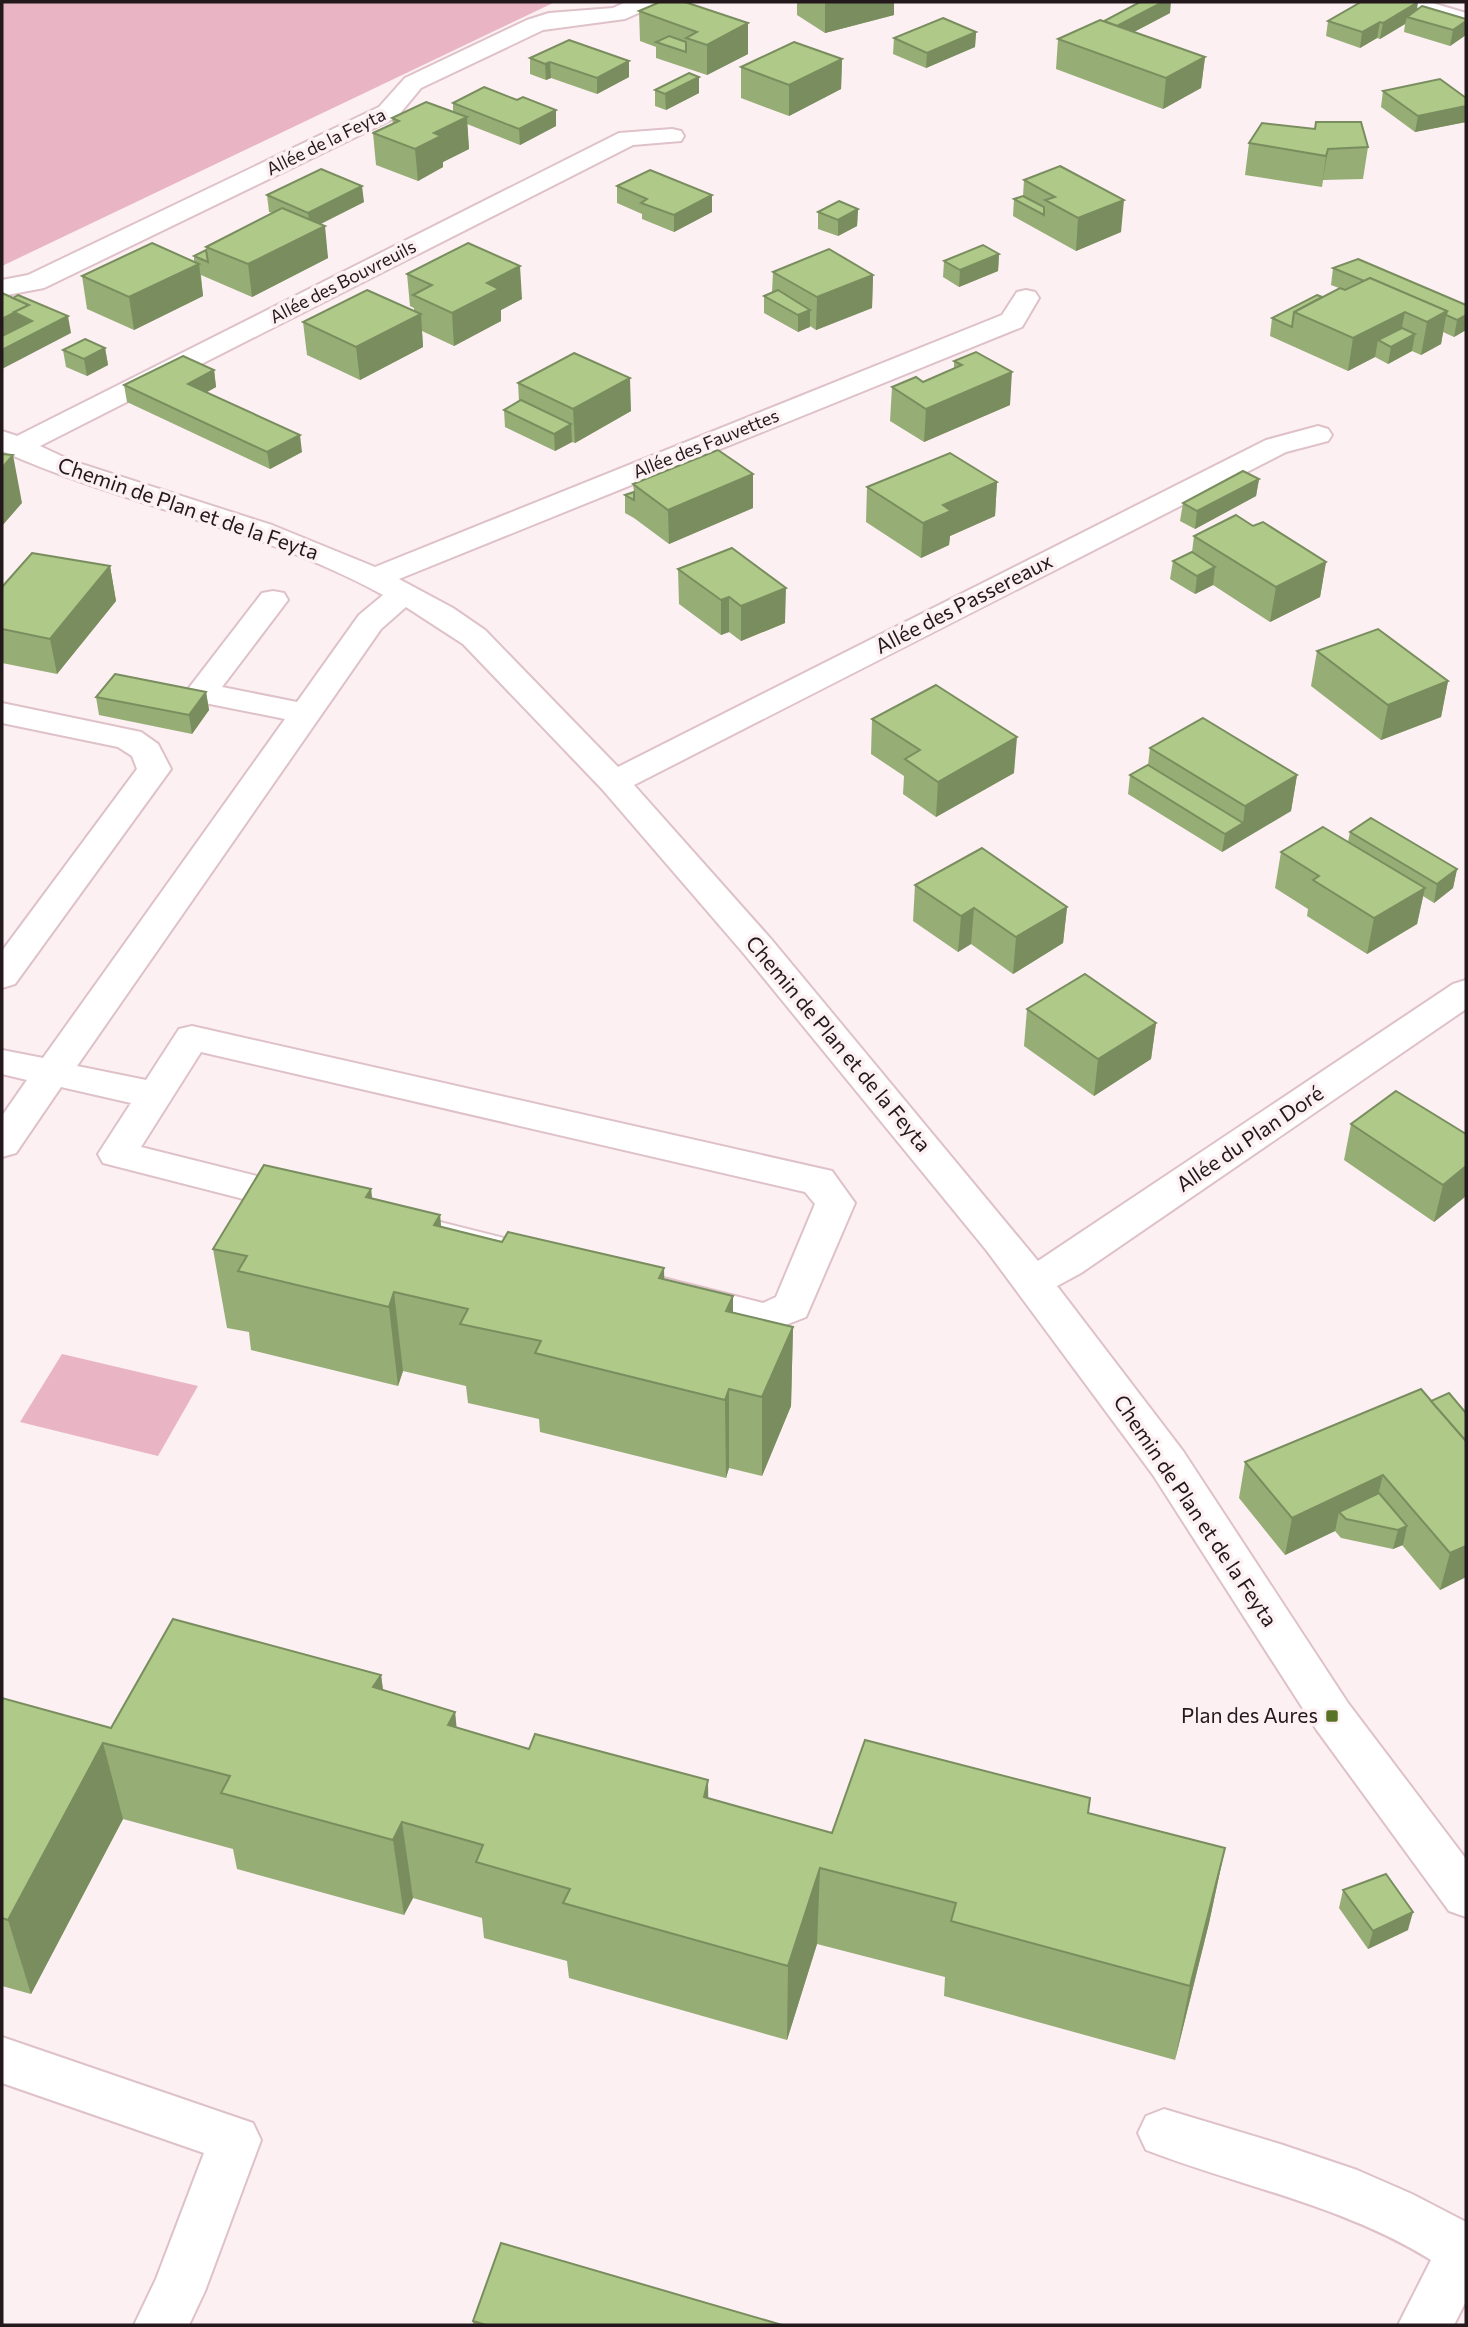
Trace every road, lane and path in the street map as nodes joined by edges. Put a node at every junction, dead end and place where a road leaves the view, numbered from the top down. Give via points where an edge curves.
1 (644, 2) edge
2 (1405, 2) edge
3 (1466, 20) edge
4 (672, 135) dead end
5 (2, 288) edge
6 (1026, 298) dead end
7 (1318, 435) dead end
8 (10, 443) edge
9 (390, 586) junction
10 (273, 600) dead end
11 (2, 713) edge
12 (306, 713) junction
13 (614, 782) junction
14 (2, 976) edge
15 (1466, 992) edge
16 (2, 1062) edge
17 (52, 1073) junction
18 (154, 1095) junction
19 (2, 1144) edge
20 (1030, 1282) junction
21 (1466, 1896) edge
22 (2, 2060) edge
23 (1164, 2133) dead end
24 (1465, 2249) edge
25 (161, 2325) edge
26 (1425, 2325) edge

1 - 5 street, Allée de la Feyta via 617,13 535,25 413,83 388,113 34,282
2 - 3 street
4 - 8 street, Allée des Bouvreuils via 628,138
6 - 9 street, Allée des Fauvettes via 1012,321
7 - 13 street, Allée des Passereaux via 1276,446
8 - 9 street, Chemin de Plan et de la Feyta via 62,467 273,536
9 - 12 street, Allée des Fauvettes via 381,610
9 - 13 street, Chemin de Plan et de la Feyta via 474,638
10 - 12 street via 201,693
11 - 14 street via 129,739 146,751 154,769
12 - 17 street, Allée des Fauvettes
13 - 20 street, Chemin de Plan et de la Feyta via 758,947
15 - 20 street, Allée du Plan Doré via 1066,1263
16 - 17 street
17 - 18 street
17 - 19 street, Allée des Fauvettes
18 - 18 street via 117,1154 765,1318 792,1307 835,1203 818,1181 192,1038
20 - 21 street, Chemin de Plan et de la Feyta via 1167,1463 1332,1716
22 - 25 street via 235,2140
23 - 24 street via 1363,2196
24 - 26 street

